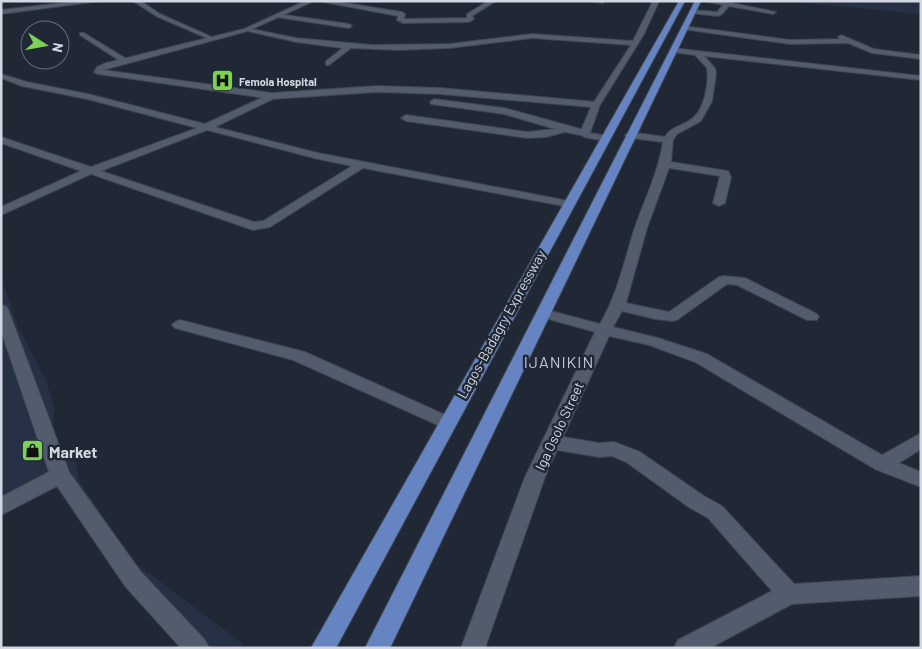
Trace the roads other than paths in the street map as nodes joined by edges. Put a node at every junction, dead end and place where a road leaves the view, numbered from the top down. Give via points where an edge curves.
1 (97, 1) edge
2 (136, 1) edge
3 (311, 1) edge
4 (321, 1) edge
5 (493, 1) edge
6 (593, 1) edge
7 (603, 1) edge
8 (656, 1) edge
9 (706, 1) edge
10 (727, 4) junction
11 (691, 5) edge
12 (1, 12) edge
13 (773, 12) dead end
14 (278, 16) junction
15 (349, 26) dead end
16 (684, 28) junction
17 (246, 30) junction
18 (82, 34) dead end
19 (839, 36) dead end
20 (211, 38) junction
21 (848, 41) junction
22 (634, 43) junction
23 (351, 45) junction
24 (675, 50) junction
25 (698, 53) junction
26 (921, 57) edge
27 (126, 60) junction
28 (330, 63) dead end
29 (2, 76) dead end
30 (921, 78) edge
31 (272, 96) junction
32 (434, 102) dead end
33 (596, 105) junction
34 (406, 118) dead end
35 (205, 128) junction
36 (564, 129) junction
37 (584, 133) junction
38 (630, 134) junction
39 (605, 138) junction
40 (1, 140) edge
41 (668, 140) junction
42 (362, 164) junction
43 (666, 164) junction
44 (90, 171) junction
45 (719, 203) dead end
46 (569, 204) junction
47 (1, 212) edge
48 (618, 305) junction
49 (1, 309) edge
50 (544, 313) junction
51 (812, 317) dead end
52 (180, 325) dead end
53 (604, 330) junction
54 (446, 422) junction
55 (921, 440) edge
56 (551, 442) junction
57 (882, 464) junction
58 (60, 475) junction
59 (921, 480) edge
60 (1, 507) edge
61 (921, 586) edge
62 (789, 594) junction
63 (197, 648) edge
64 (323, 648) edge
65 (377, 648) edge
66 (472, 648) edge
67 (686, 648) edge

1 - 12 street
2 - 20 street via 158,15
3 - 14 street
4 - 5 street via 402,14 400,20 403,21 470,20 469,15
6 - 7 street
8 - 22 street
9 - 10 street
10 - 11 street via 720,14
10 - 13 street
11 - 16 highway, Lagos-Badagry Expressway
11 - 39 highway, Lagos-Badagry Expressway via 659,46
14 - 15 street
14 - 17 street
16 - 21 street via 790,42
16 - 24 highway, Lagos-Badagry Expressway
17 - 20 street
17 - 23 street via 288,39
18 - 27 street
19 - 21 street
20 - 27 street
21 - 26 street via 872,51
22 - 23 street via 532,36 448,46
22 - 33 street
23 - 28 street
24 - 25 street
24 - 38 highway, Lagos-Badagry Expressway
25 - 30 street
25 - 41 street via 712,74 708,101 698,119 674,132
27 - 31 street via 98,72
29 - 35 street
31 - 33 street via 377,89 440,91
31 - 35 street
32 - 36 street via 501,110
33 - 37 street
34 - 36 street via 526,135
35 - 42 street
35 - 44 street
36 - 37 street
37 - 39 street
38 - 41 street
38 - 50 highway, Lagos-Badagry Expressway
39 - 46 highway, Lagos-Badagry Expressway
40 - 44 street
41 - 43 street, Iga Osolo Street
42 - 44 street via 259,226
42 - 46 street
43 - 45 street via 724,173 726,177
43 - 48 street, Iga Osolo Street via 641,228
44 - 47 street
46 - 54 highway, Lagos-Badagry Expressway
48 - 51 street via 672,317 724,280 732,280
48 - 53 street, Iga Osolo Street
49 - 58 street
50 - 53 street
50 - 65 highway, Lagos-Badagry Expressway
52 - 54 street via 299,356
53 - 56 street, Iga Osolo Street
53 - 57 street via 653,341 701,358
54 - 64 highway, Lagos-Badagry Expressway
55 - 57 street
56 - 62 street via 599,450 614,449 633,457 715,512
56 - 66 street, Iga Osolo Street
57 - 59 street
58 - 60 street
58 - 63 street via 133,579
61 - 62 street
62 - 67 street

